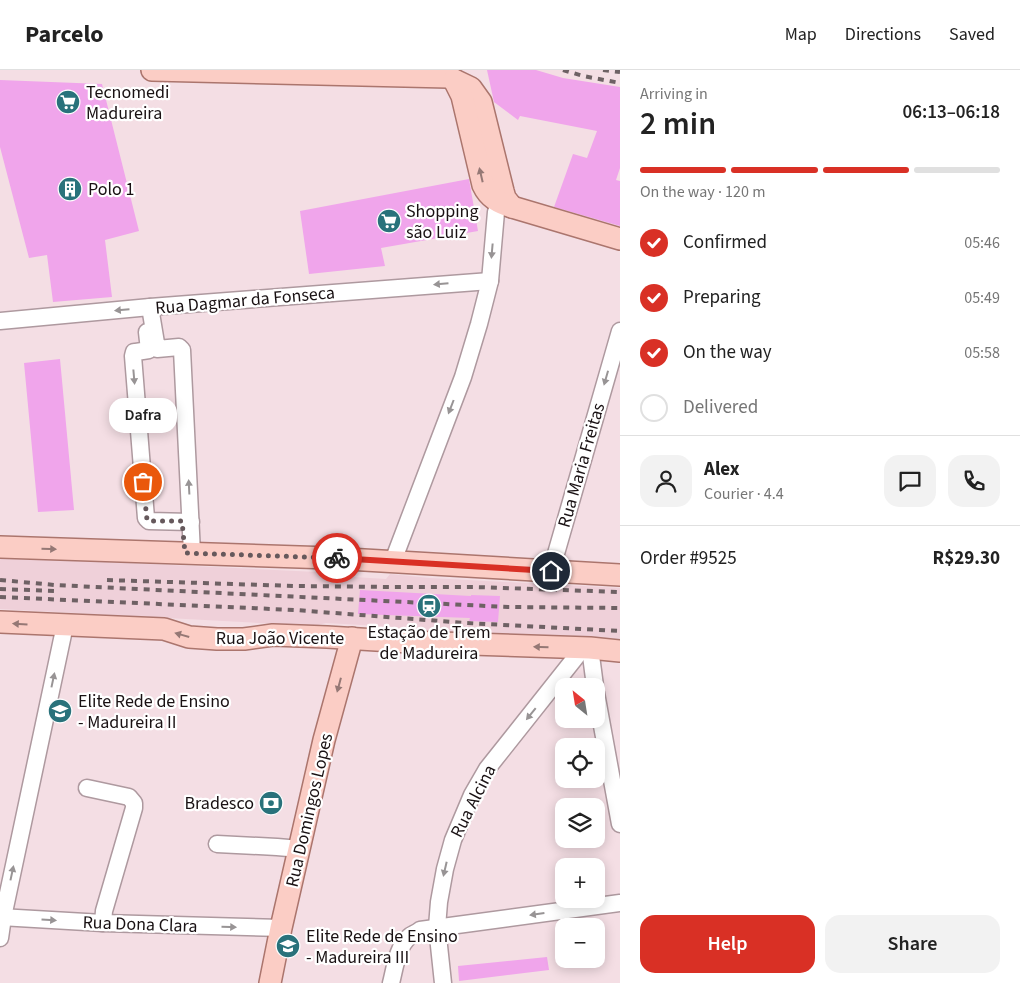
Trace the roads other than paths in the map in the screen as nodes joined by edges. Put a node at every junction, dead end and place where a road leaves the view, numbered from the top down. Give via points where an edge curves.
1 (152, 70) edge
2 (507, 206) junction
3 (620, 239) edge
4 (490, 281) junction
5 (147, 308) junction
6 (0, 321) edge
7 (620, 331) edge
8 (153, 350) junction
9 (181, 521) junction
10 (0, 547) edge
11 (189, 553) junction
12 (393, 561) junction
13 (551, 571) junction
14 (620, 575) edge
15 (0, 622) edge
16 (65, 625) junction
17 (352, 638) junction
18 (587, 648) junction
19 (620, 651) edge
20 (566, 678) edge
21 (593, 678) edge
22 (555, 692) edge
23 (602, 728) edge
24 (86, 788) dead end
25 (620, 824) edge
26 (217, 844) dead end
27 (300, 849) junction
28 (620, 903) edge
29 (1, 917) edge
30 (103, 923) junction
31 (437, 927) junction
32 (281, 928) junction
33 (0, 938) edge
34 (270, 983) edge
35 (391, 983) edge
36 (443, 983) edge

2 -> 1 main road via 481,102 471,88 448,76
2 - 3 main road
2 -> 4 street via 496,212
4 -> 5 street, Rua Dagmar da Fonseca
4 -> 12 street via 463,377
5 -> 6 street, Rua Dagmar da Fonseca
5 - 8 street
7 -> 13 street, Rua Maria Freitas
9 -> 8 street via 182,350 179,347
8 -> 9 street via 134,352 132,356 146,518 149,521
9 - 11 street
10 -> 11 main road
11 - 12 main road
12 - 13 main road
13 - 14 main road
16 -> 15 main road, Rua João Vicente
17 -> 16 main road, Rua João Vicente via 272,635 217,639 189,637 164,629
29 -> 16 street
18 -> 17 main road, Rua João Vicente
17 -> 27 main road, Rua Domingos Lopes via 324,740
18 - 19 main road, Rua João Vicente
18 - 20 street, Rua Alcina
18 - 21 street
22 -> 31 street, Rua Alcina via 488,769 472,795 445,869
23 - 25 street
24 - 30 street via 129,798 134,803
26 - 27 street
27 - 32 main road, Rua Domingos Lopes
28 -> 31 street
29 -> 30 street, Rua Dona Clara
29 - 33 street
30 -> 32 street, Rua Dona Clara
31 - 35 street via 420,930 404,942
31 - 36 street, Rua Alcina
32 - 34 main road, Rua Domingos Lopes

